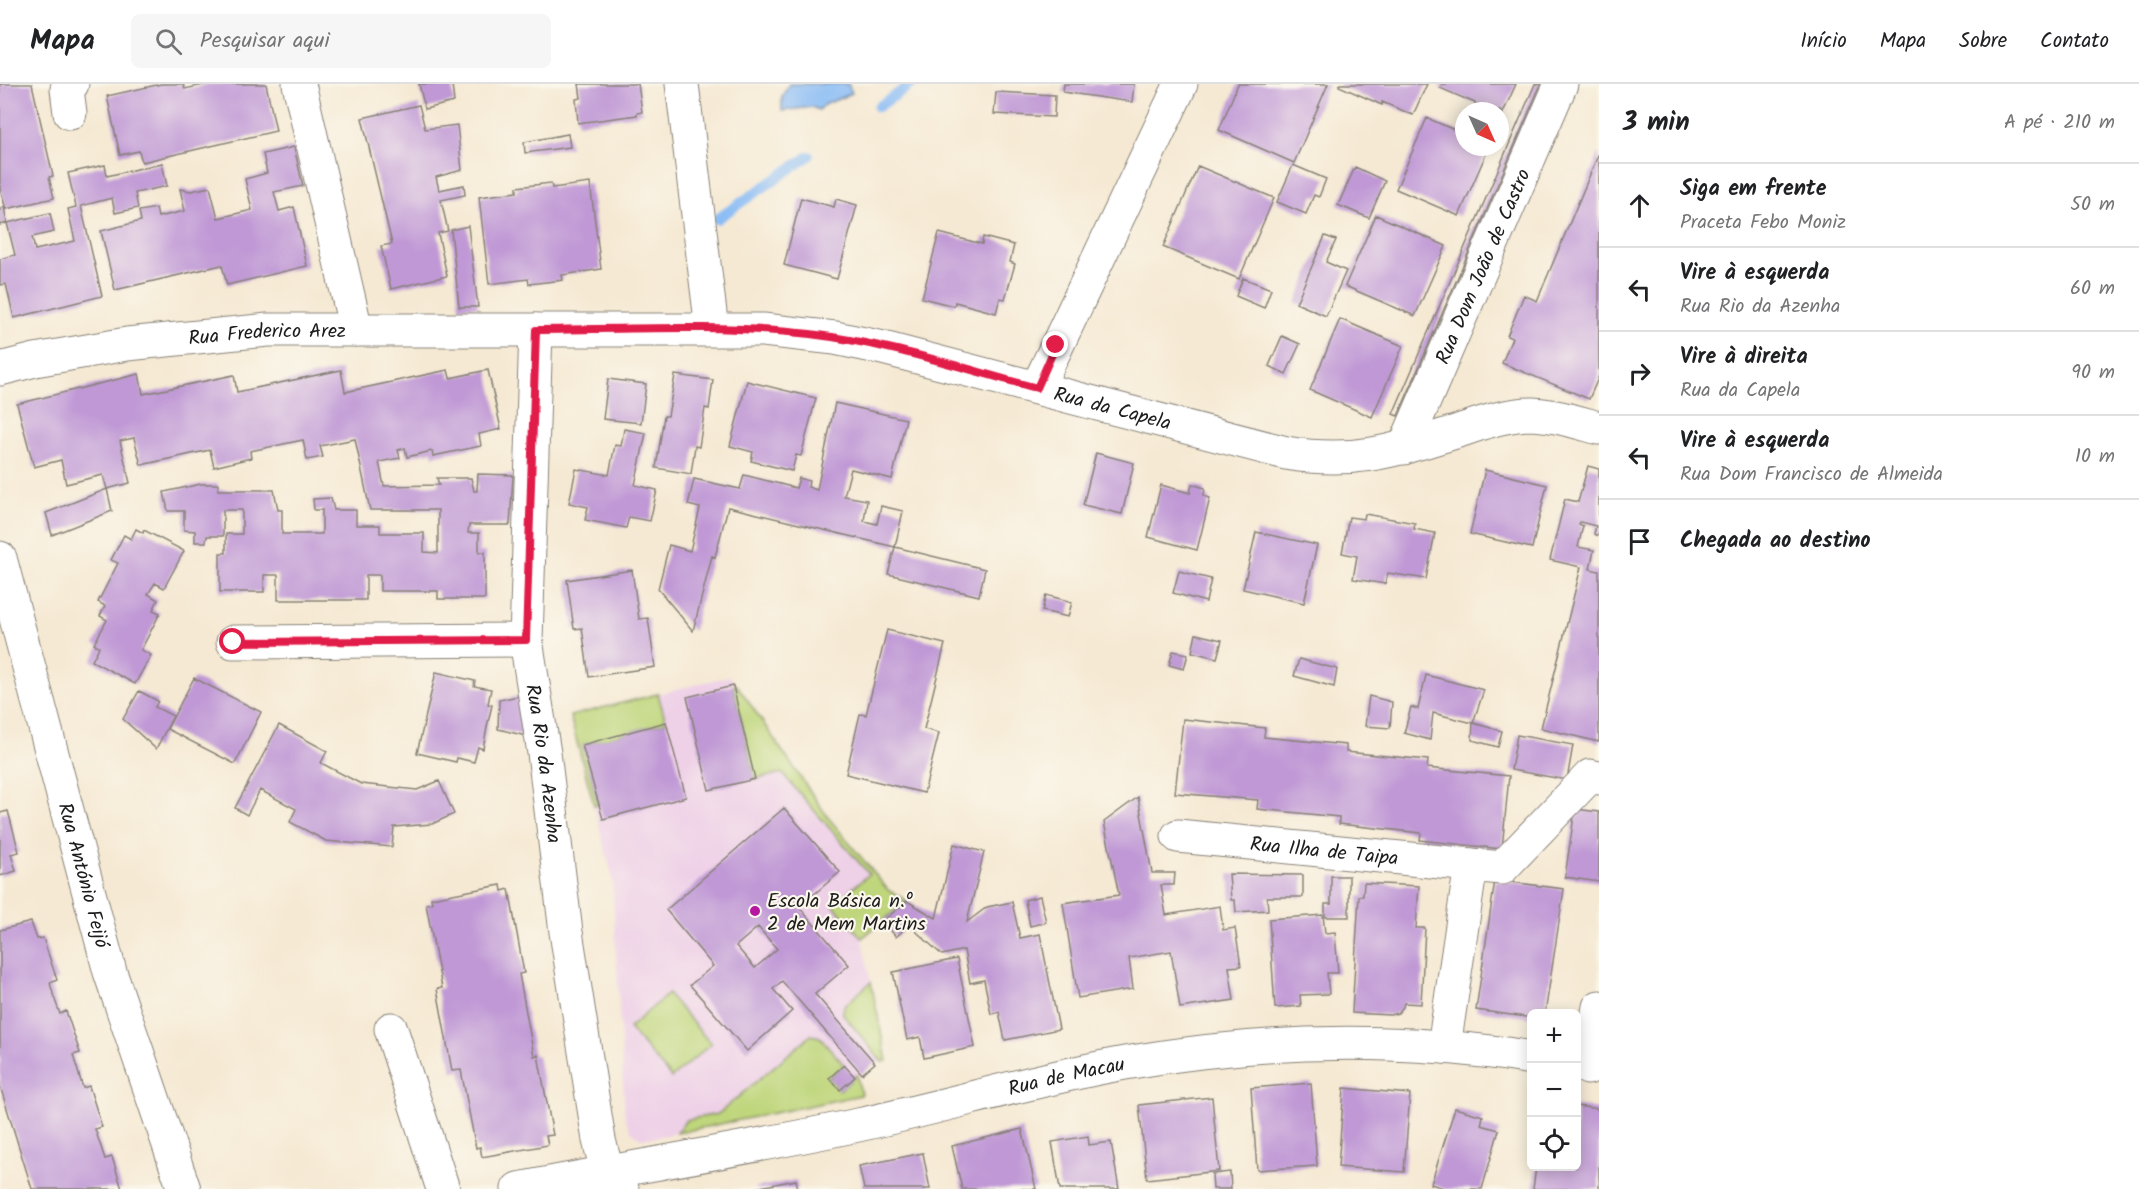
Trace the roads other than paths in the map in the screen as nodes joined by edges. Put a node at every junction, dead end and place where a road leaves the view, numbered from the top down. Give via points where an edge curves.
1 (299, 84) edge
2 (682, 84) edge
3 (1181, 84) edge
4 (1561, 84) edge
5 (712, 329) junction
6 (356, 330) junction
7 (536, 330) junction
8 (0, 369) edge
9 (1037, 388) junction
10 (1599, 428) edge
11 (1404, 448) junction
12 (0, 558) edge
13 (526, 640) junction
14 (233, 642) dead end
15 (1599, 778) edge
16 (1178, 836) dead end
17 (1471, 865) junction
18 (1599, 1007) edge
19 (391, 1029) dead end
20 (1444, 1047) junction
21 (1527, 1057) edge
22 (1588, 1068) edge
23 (614, 1180) edge
24 (184, 1189) edge
25 (442, 1189) edge
26 (518, 1189) edge

1 - 6 street
2 - 5 street
3 - 9 street
4 - 11 street, Rua Dom João de Castro
5 - 7 street, Rua da Capela
5 - 9 street, Rua da Capela via 835,338
6 - 7 street, Rua Frederico Arez
6 - 8 street, Rua Frederico Arez via 268,330 174,338
7 - 13 street, Rua Rio da Azenha
9 - 11 street, Rua da Capela via 1303,456 1354,458
10 - 11 street, Rua da Capela via 1554,416 1509,416
12 - 24 street, Rua António Feijó via 110,972
13 - 14 street
13 - 23 street, Rua Rio da Azenha via 599,1140
15 - 17 street, Rua Ilha de Taipa via 1590,776 1502,868
16 - 17 street, Rua Ilha de Taipa
17 - 20 street
18 - 22 street
19 - 25 street
20 - 21 street, Rua de Macau
20 - 23 street, Rua de Macau via 1320,1043 1162,1058 1084,1072
23 - 26 street, Rua de Macau

